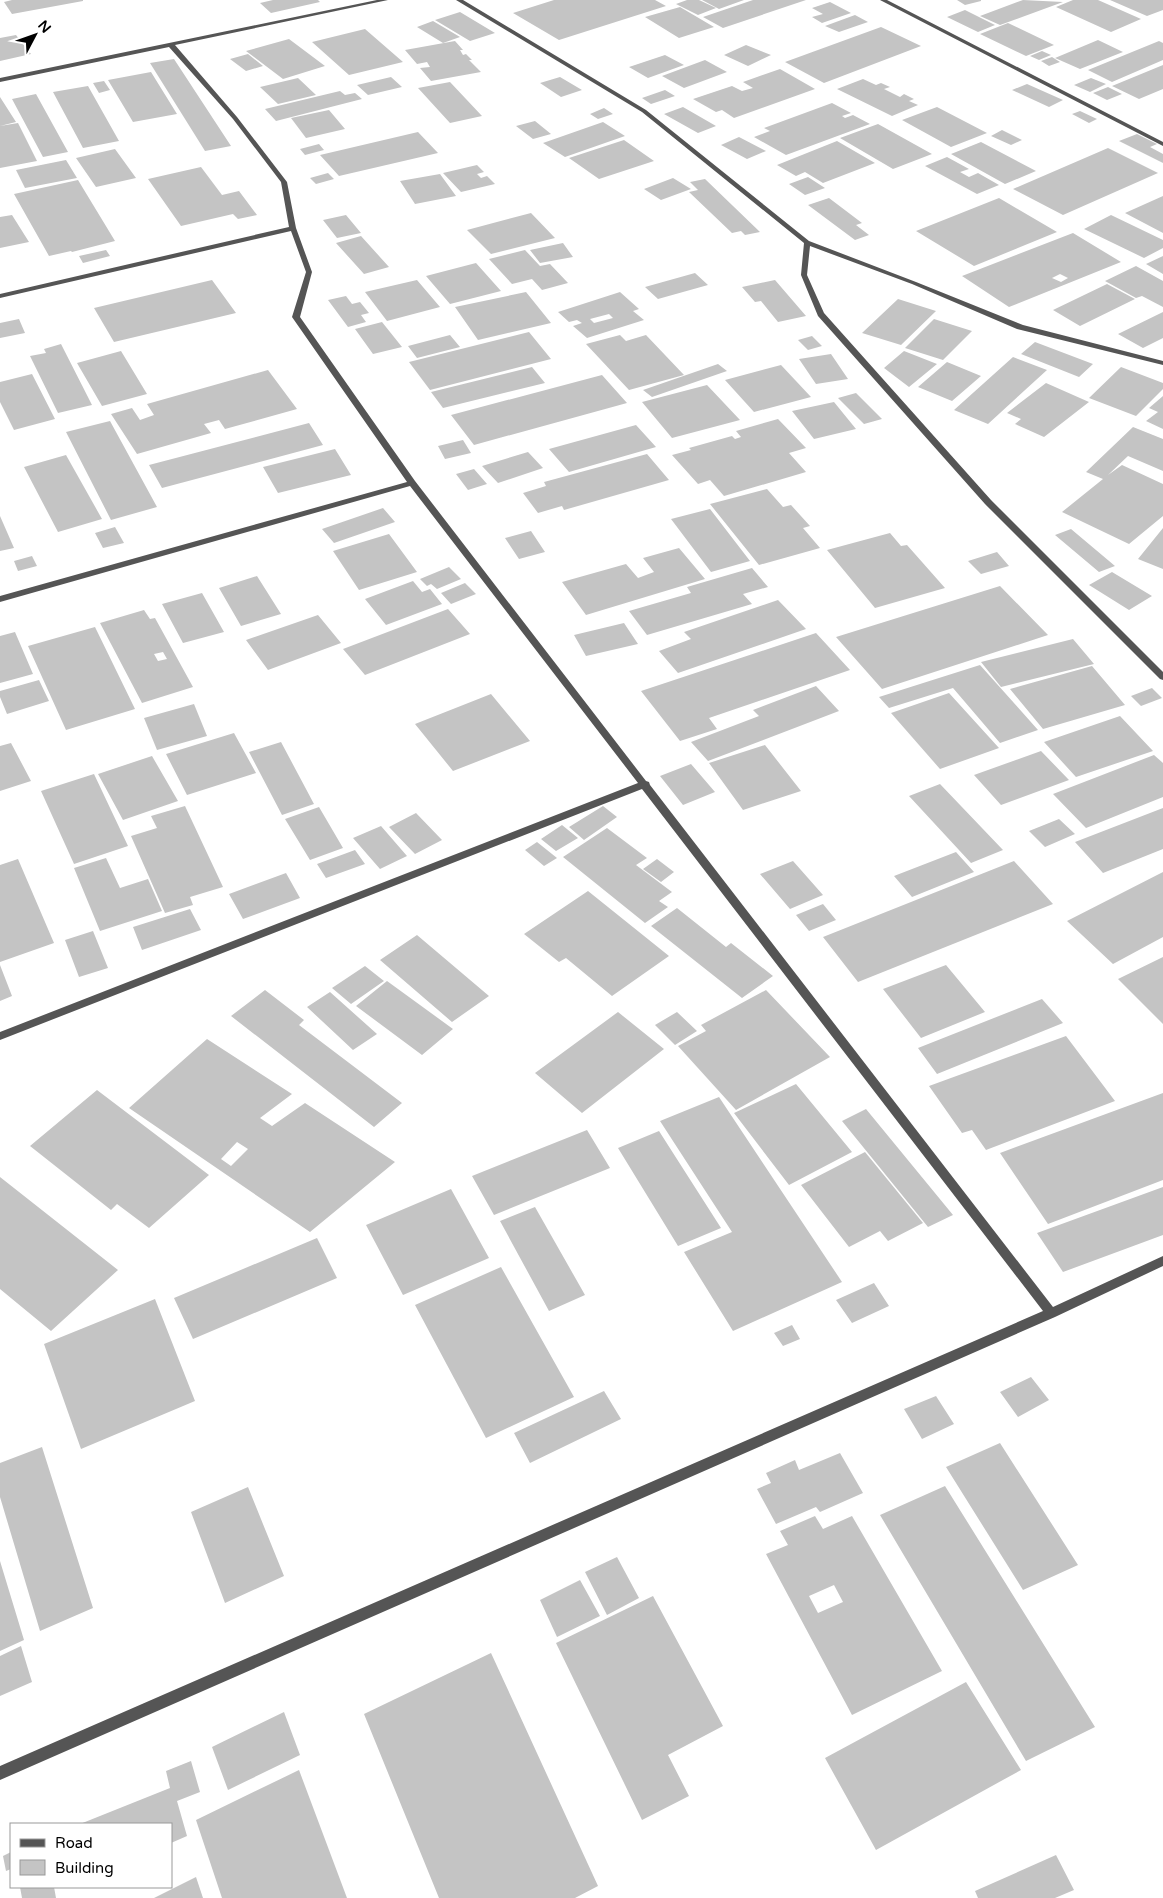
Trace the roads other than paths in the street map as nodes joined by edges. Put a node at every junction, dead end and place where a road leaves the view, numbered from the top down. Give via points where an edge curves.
1 (385, 0) edge
2 (459, 0) edge
3 (883, 0) edge
4 (171, 45) junction
5 (0, 80) edge
6 (1163, 144) edge
7 (293, 228) junction
8 (807, 242) junction
9 (0, 296) edge
10 (1163, 364) edge
11 (412, 482) junction
12 (0, 599) edge
13 (1163, 676) edge
14 (646, 784) junction
15 (0, 1036) edge
16 (1163, 1261) edge
17 (1051, 1313) junction
18 (0, 1773) edge

1 - 4 street
2 - 8 street via 644,111
3 - 6 street
4 - 5 street
4 - 7 street via 235,118 284,182
7 - 9 street
7 - 11 street via 309,272 296,317
8 - 10 street via 1020,327
8 - 13 street via 804,276 821,314 988,502
11 - 12 street
11 - 14 street
14 - 15 street
14 - 17 street
16 - 17 street
17 - 18 street

